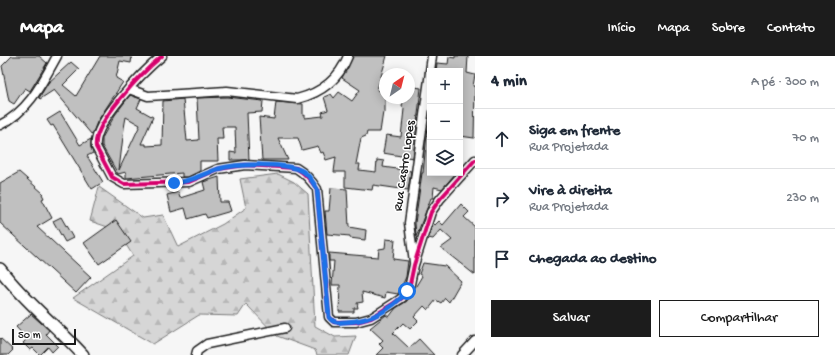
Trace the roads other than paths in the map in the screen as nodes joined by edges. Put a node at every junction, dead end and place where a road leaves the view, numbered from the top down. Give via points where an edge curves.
1 (57, 56) edge
2 (162, 56) edge
3 (348, 56) edge
4 (432, 56) edge
5 (430, 68) edge
6 (129, 89) junction
7 (427, 93) edge
8 (0, 125) edge
9 (475, 160) edge
10 (414, 265) junction
11 (0, 269) edge
12 (285, 328) dead end
13 (475, 341) edge
14 (83, 355) edge
15 (196, 355) edge
16 (462, 355) edge

1 - 8 street via 33,98 21,111
2 - 6 street
3 - 6 street via 331,83 297,99 227,91 148,96
4 - 5 street, Rua Castro Lopes
6 - 10 street via 98,131 95,141 112,177 117,182 188,182 218,169 244,165 296,168 310,178 317,189 329,317 334,322 356,322 371,318 394,304 407,291
7 - 10 street, Rua Castro Lopes via 409,223
9 - 10 street via 435,206
11 - 14 main road via 26,301 68,338
12 - 15 street via 207,344 197,351
13 - 16 street

